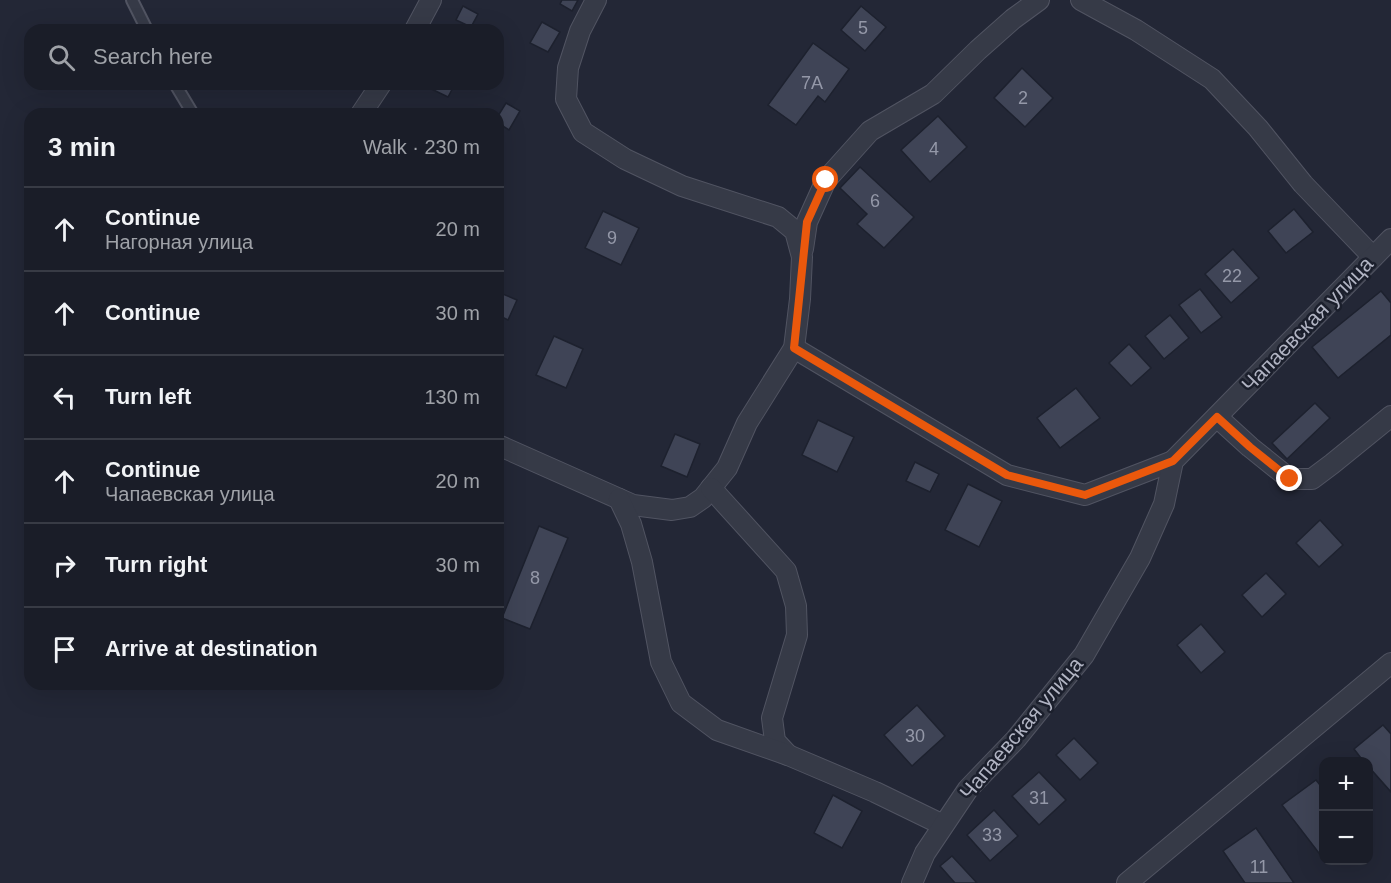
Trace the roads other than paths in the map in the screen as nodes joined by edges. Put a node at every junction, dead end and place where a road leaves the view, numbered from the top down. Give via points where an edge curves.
1 (132, 0) edge
2 (431, 0) edge
3 (596, 0) edge
4 (1039, 0) edge
5 (1081, 0) edge
6 (144, 24) edge
7 (418, 24) edge
8 (179, 90) edge
9 (377, 90) edge
10 (189, 108) edge
11 (366, 108) edge
12 (1391, 239) edge
13 (802, 257) junction
14 (1372, 257) junction
15 (794, 348) junction
16 (1391, 416) edge
17 (1217, 417) junction
18 (504, 449) edge
19 (1173, 461) junction
20 (711, 488) junction
21 (619, 499) junction
22 (1391, 663) edge
23 (788, 755) junction
24 (943, 825) junction
25 (912, 883) edge
26 (1127, 883) edge

1 - 6 lane
2 - 7 street
3 - 13 street via 568,68 566,99 583,132 625,159 682,186 778,217 795,231
4 - 13 street via 978,50 933,94 870,131 826,180 807,222
5 - 14 street via 1212,79
8 - 10 lane
9 - 11 street
12 - 14 street, Чапаевская улица
13 - 15 street
14 - 17 street, Чапаевская улица
15 - 19 street via 1007,475 1085,495
15 - 20 street via 747,423 727,468
16 - 17 street via 1312,479 1290,479
17 - 19 street, Чапаевская улица
18 - 21 street
19 - 24 street, Чапаевская улица via 1164,504 1145,547 1084,655 1016,739 968,789
20 - 21 street via 690,507 672,510 633,505
20 - 23 street via 786,572 796,606 797,635 772,718 775,741
21 - 23 street via 642,562 661,662 681,703 717,730
22 - 26 street
23 - 24 street
24 - 25 street, Чапаевская улица via 925,852

